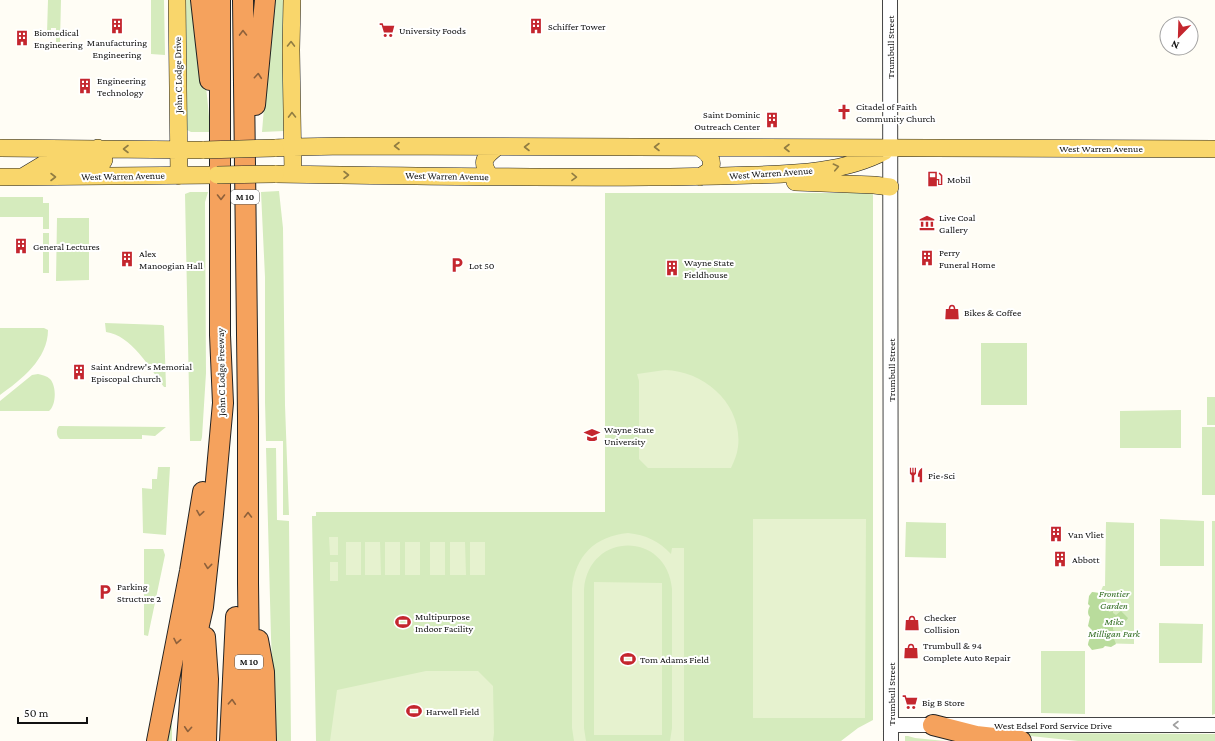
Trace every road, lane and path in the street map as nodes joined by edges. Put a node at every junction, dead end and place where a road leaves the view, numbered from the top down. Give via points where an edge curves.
1 (177, 0) edge
2 (201, 0) edge
3 (220, 0) edge
4 (242, 0) edge
5 (265, 0) edge
6 (292, 0) edge
7 (890, 0) edge
8 (221, 130) junction
9 (293, 146) junction
10 (322, 147) junction
11 (497, 147) junction
12 (0, 148) edge
13 (98, 148) junction
14 (700, 148) junction
15 (891, 148) junction
16 (148, 149) junction
17 (179, 149) junction
18 (1215, 149) edge
19 (293, 174) junction
20 (318, 175) junction
21 (153, 176) junction
22 (179, 176) junction
23 (490, 176) junction
24 (0, 177) edge
25 (22, 177) junction
26 (707, 177) junction
27 (890, 187) junction
28 (220, 335) junction
29 (247, 394) junction
30 (248, 554) junction
31 (248, 583) junction
32 (203, 607) junction
33 (891, 725) junction
34 (934, 725) junction
35 (1215, 725) edge
36 (157, 741) edge
37 (187, 741) edge
38 (206, 741) edge
39 (230, 741) edge
40 (250, 741) edge
41 (266, 741) edge
42 (891, 741) edge
43 (1021, 741) edge

1 - 17 main road, John C Lodge Drive
2 - 8 highway via 215,125
3 - 8 highway, John C Lodge Freeway / M 10
29 -> 4 highway, M 10
29 -> 5 highway via 256,360 255,108
9 -> 6 main road
7 - 15 street, Trumbull Street
8 -> 28 highway, John C Lodge Freeway / M 10
9 - 10 main road, West Warren Avenue
9 - 17 main road, West Warren Avenue, bridge
9 - 19 main road
11 -> 10 main road, West Warren Avenue
10 - 20 main road via 312,163
14 -> 11 main road, West Warren Avenue
11 - 23 main road via 484,159 484,168
12 - 13 main road, West Warren Avenue
16 -> 13 main road, West Warren Avenue
13 - 25 main road via 104,160 99,165 44,164
15 -> 14 main road, West Warren Avenue
14 - 26 main road via 709,155 712,163
15 - 18 main road, West Warren Avenue
26 -> 15 main road, West Warren Avenue via 814,171 873,158
15 - 27 street, Trumbull Street
16 - 17 main road, West Warren Avenue
16 - 21 main road via 156,162
17 - 22 main road, John C Lodge Drive
19 - 20 main road, West Warren Avenue
19 - 22 main road, West Warren Avenue, bridge
20 -> 23 main road, West Warren Avenue
21 - 22 main road, West Warren Avenue
25 -> 21 main road, West Warren Avenue
23 -> 26 main road, West Warren Avenue
24 - 25 main road, West Warren Avenue
26 - 27 main road via 874,184
27 - 33 street, Trumbull Street
28 -> 32 highway, John C Lodge Freeway / M 10 via 223,403
28 -> 36 highway via 215,358 208,461 190,571
30 -> 29 highway, M 10
30 - 31 highway, M 10
39 -> 30 highway via 237,603
31 - 40 highway, M 10
31 - 41 highway via 264,672
32 -> 37 highway, John C Lodge Freeway / M 10 via 194,647
32 - 38 highway via 208,679
33 - 34 street, West Edsel Ford Service Drive
33 - 42 street, Trumbull Street
35 -> 34 street, West Edsel Ford Service Drive
34 - 43 highway via 976,736

